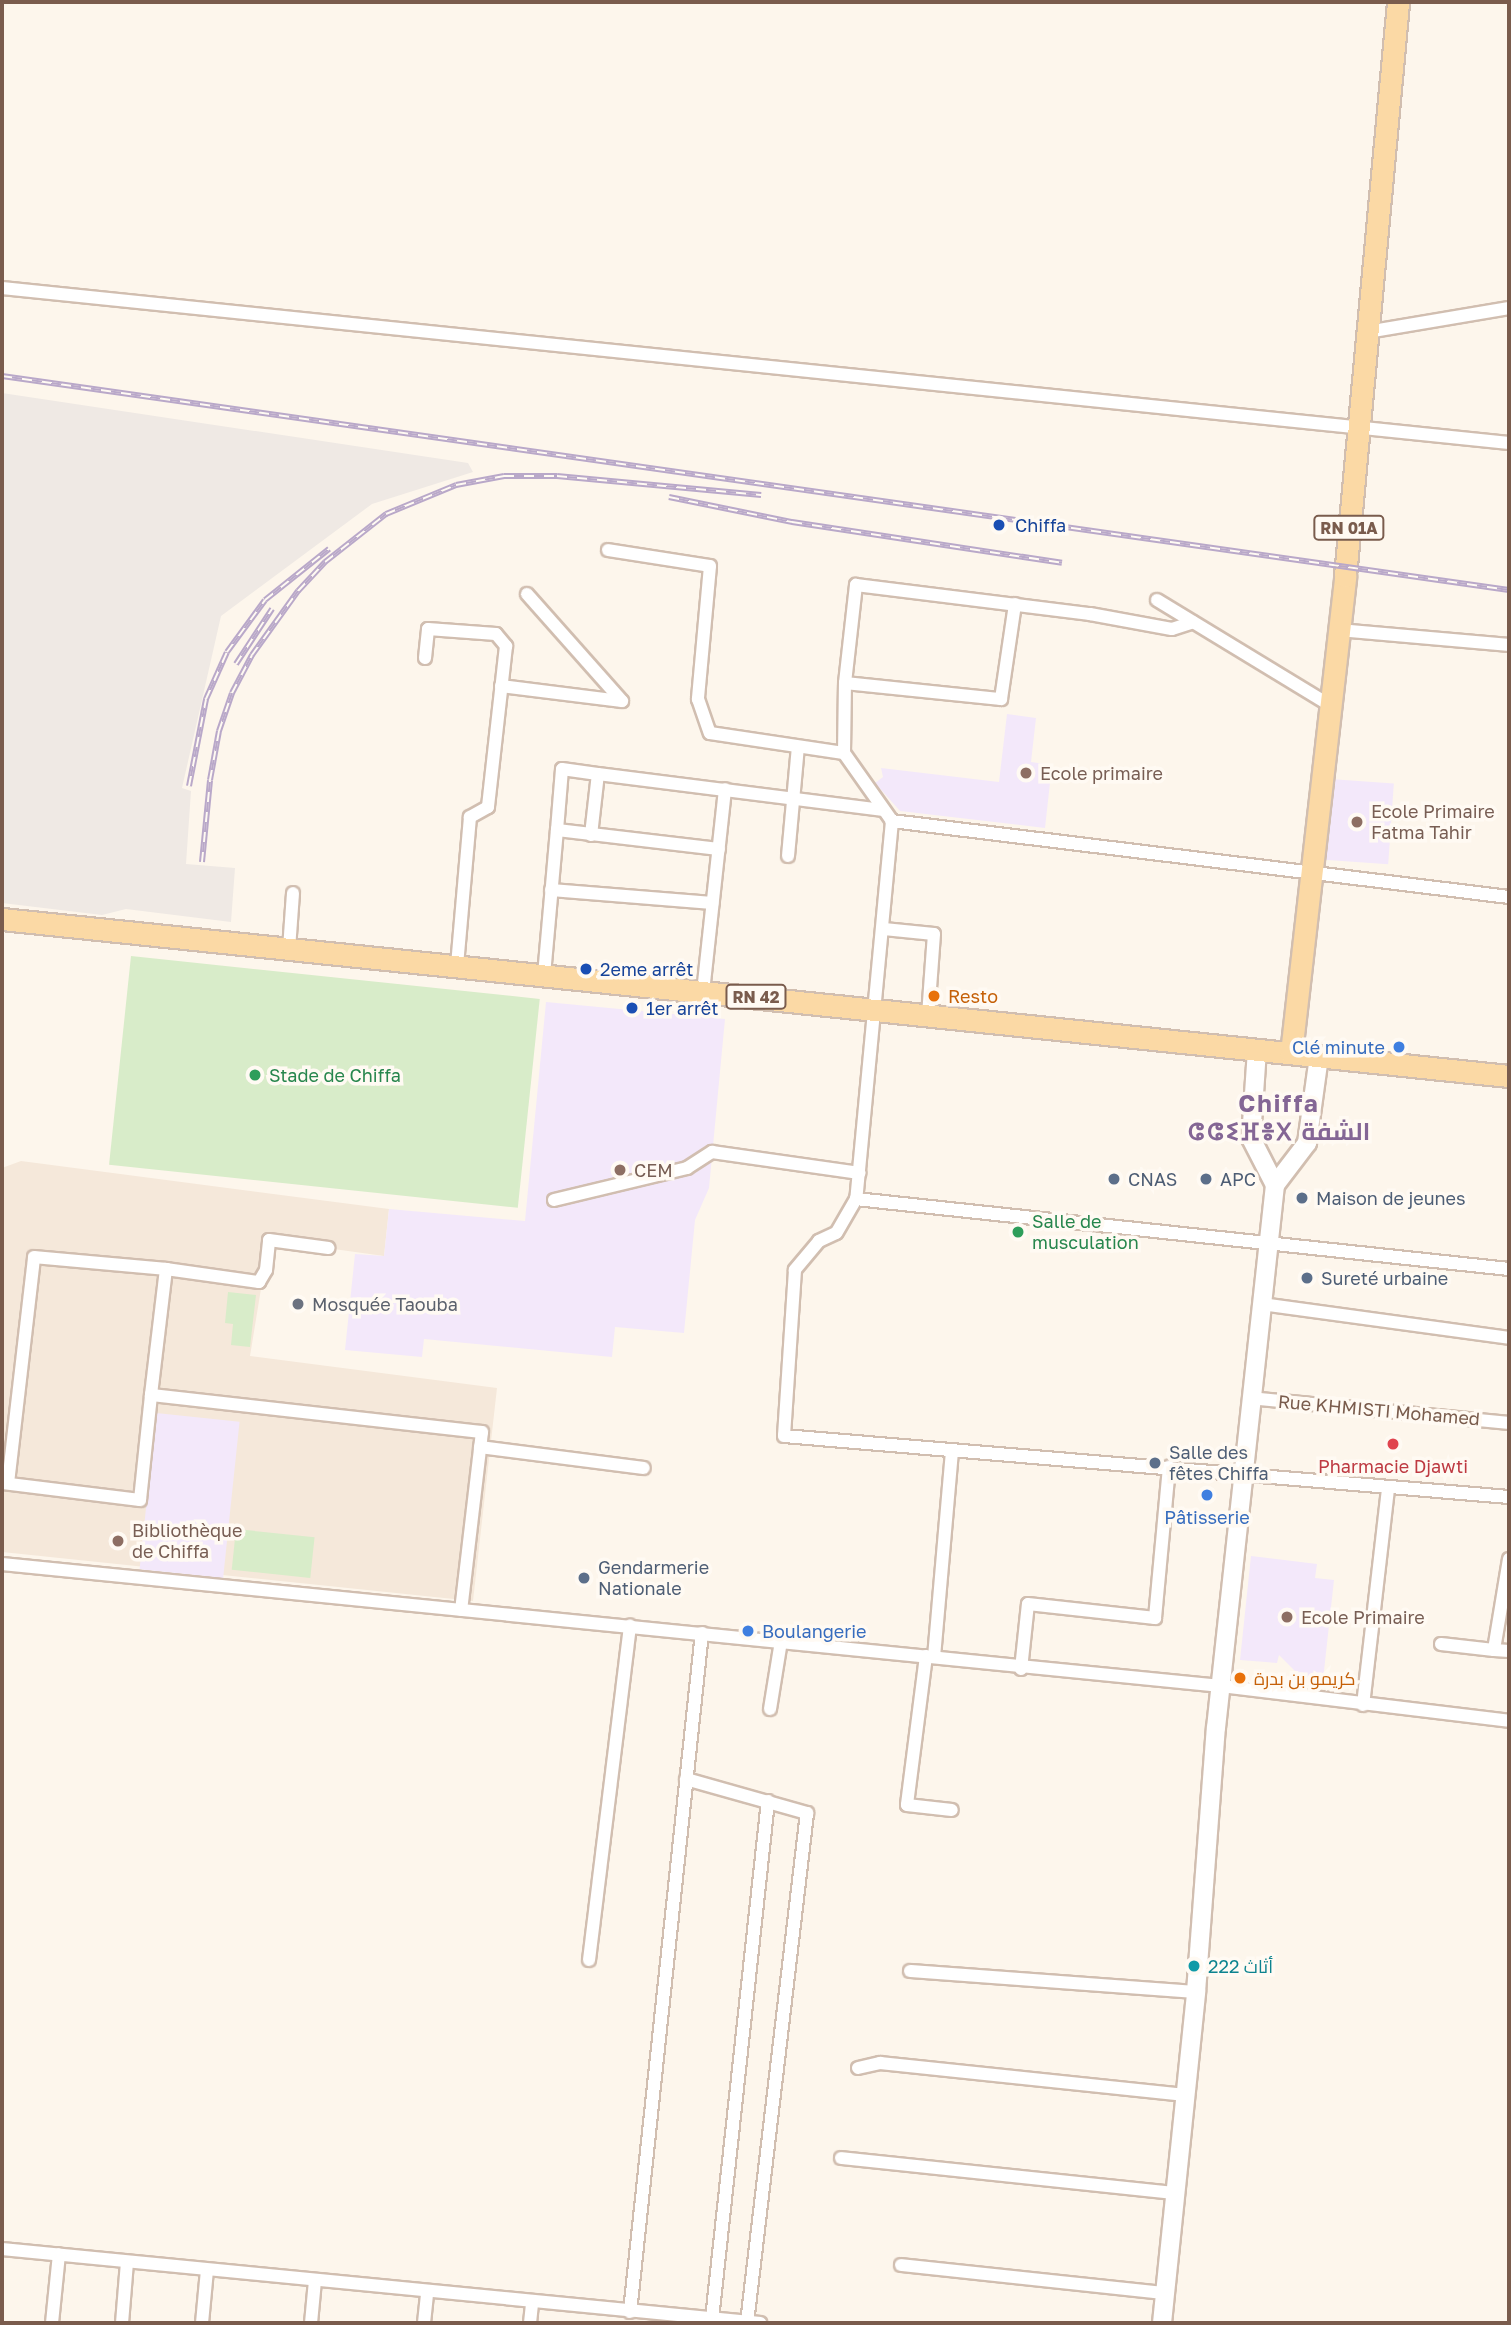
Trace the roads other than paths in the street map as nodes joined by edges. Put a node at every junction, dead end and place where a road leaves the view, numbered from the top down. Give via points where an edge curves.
1 (1398, 2) edge
2 (2, 288) edge
3 (1509, 308) edge
4 (1367, 332) junction
5 (1358, 425) junction
6 (1509, 443) edge
7 (608, 550) dead end
8 (527, 594) dead end
9 (1157, 600) dead end
10 (1015, 604) junction
11 (1193, 622) junction
12 (1339, 630) junction
13 (1509, 645) edge
14 (425, 658) dead end
15 (845, 683) junction
16 (501, 685) junction
17 (1331, 706) junction
18 (798, 747) junction
19 (844, 753) junction
20 (598, 774) junction
21 (725, 789) junction
22 (793, 798) junction
23 (882, 810) junction
24 (892, 821) junction
25 (557, 830) junction
26 (591, 835) junction
27 (719, 849) junction
28 (788, 856) dead end
29 (1310, 874) junction
30 (551, 890) junction
31 (293, 893) dead end
32 (1509, 897) edge
33 (712, 903) junction
34 (2, 919) edge
35 (884, 929) junction
36 (289, 949) junction
37 (457, 967) junction
38 (544, 975) junction
39 (703, 992) junction
40 (877, 1010) junction
41 (928, 1015) junction
42 (1257, 1049) junction
43 (1291, 1053) junction
44 (1319, 1056) junction
45 (1509, 1076) edge
46 (860, 1173) junction
47 (1275, 1185) junction
48 (856, 1199) junction
49 (554, 1200) dead end
50 (1270, 1243) junction
51 (328, 1248) dead end
52 (166, 1269) junction
53 (1509, 1269) edge
54 (1262, 1304) junction
55 (1509, 1338) edge
56 (151, 1395) junction
57 (1250, 1398) junction
58 (1509, 1423) edge
59 (480, 1447) junction
60 (952, 1451) junction
61 (1169, 1467) junction
62 (644, 1468) dead end
63 (1244, 1478) junction
64 (5, 1483) edge
65 (1388, 1490) junction
66 (1509, 1497) edge
67 (1509, 1559) edge
68 (2, 1564) edge
69 (461, 1610) junction
70 (630, 1626) junction
71 (702, 1633) junction
72 (781, 1641) junction
73 (1441, 1644) dead end
74 (1494, 1650) junction
75 (1509, 1651) edge
76 (930, 1656) junction
77 (1021, 1669) junction
78 (1221, 1686) junction
79 (1363, 1705) junction
80 (770, 1709) dead end
81 (1509, 1721) edge
82 (686, 1779) junction
83 (768, 1801) junction
84 (952, 1810) dead end
85 (589, 1960) dead end
86 (910, 1970) dead end
87 (1196, 1992) junction
88 (858, 2068) dead end
89 (1185, 2095) junction
90 (841, 2158) dead end
91 (1175, 2193) junction
92 (2, 2249) edge
93 (59, 2254) junction
94 (127, 2262) junction
95 (901, 2265) dead end
96 (207, 2270) junction
97 (315, 2281) junction
98 (427, 2292) junction
99 (1165, 2292) junction
100 (532, 2303) junction
101 (630, 2312) junction
102 (646, 2318) edge
103 (712, 2319) junction
104 (52, 2323) edge
105 (122, 2323) edge
106 (202, 2323) edge
107 (311, 2323) edge
108 (424, 2323) edge
109 (530, 2323) edge
110 (752, 2323) edge
111 (1162, 2323) edge

1 - 4 main road, RN 01A
2 - 5 street
3 - 4 street
4 - 5 main road, RN 01A
5 - 6 street
5 - 12 main road, RN 01A
7 - 18 street via 710,566 698,699 710,733
8 - 16 street via 622,701
9 - 11 street
10 - 11 street via 1172,629
10 - 15 street via 1001,699
10 - 15 street via 856,585
11 - 17 street
12 - 13 street
12 - 17 main road, RN 01A
14 - 16 street via 428,629 496,634 506,646
15 - 19 street
16 - 37 street via 488,807 470,817
17 - 29 main road, RN 01A
18 - 19 street
18 - 22 street
19 - 23 street
20 - 21 street
20 - 25 street via 562,769
20 - 26 street
21 - 22 street
21 - 27 street
22 - 23 street
22 - 28 street
23 - 24 street
24 - 29 street
24 - 35 street
25 - 26 street
25 - 30 street
26 - 27 street
27 - 33 street
29 - 32 street
29 - 43 main road, RN 01A
30 - 33 street
30 - 38 street
31 - 36 street
33 - 39 street
34 - 36 main road, RN 42
35 - 40 street
35 - 41 street via 934,934
36 - 37 main road, RN 42
37 - 38 main road, RN 42
38 - 39 main road, RN 42
39 - 40 main road, RN 42
40 - 41 main road, RN 42
40 - 46 street
41 - 42 main road, RN 42
42 - 43 main road, RN 42
42 - 47 main road via 1251,1138
43 - 44 main road, RN 42
44 - 45 main road, RN 42
44 - 47 main road via 1307,1143
46 - 48 street
46 - 49 street via 712,1152 687,1168
47 - 50 main road
48 - 50 street
48 - 60 street via 836,1233 819,1241 795,1270 784,1436
50 - 53 street
50 - 54 main road
51 - 52 street via 269,1240 266,1270 259,1282
52 - 56 street
52 - 64 street via 34,1257
54 - 55 street
54 - 57 main road
56 - 59 street via 482,1432
56 - 64 street via 140,1500
57 - 58 street, Rue KHMISTI Mohamed
57 - 63 main road
59 - 62 street
59 - 69 street
60 - 61 street
60 - 76 street
61 - 63 street
61 - 77 street via 1155,1618 1028,1604
63 - 65 street
63 - 78 main road
65 - 66 street
65 - 79 street
67 - 74 street
68 - 69 street
69 - 70 street
70 - 71 street
70 - 85 street
71 - 72 street
71 - 82 street
72 - 76 street
72 - 80 street
73 - 74 street
74 - 75 street
76 - 77 street
76 - 84 street via 907,1805
77 - 78 street
78 - 79 street
78 - 87 main road
79 - 81 street
82 - 83 street
82 - 101 street
83 - 103 street
83 - 110 street via 807,1813
86 - 87 street
87 - 89 main road
88 - 89 street via 880,2063
89 - 91 main road
90 - 91 street
91 - 99 main road
92 - 93 street
93 - 94 street
93 - 104 street
94 - 96 street
94 - 105 street
95 - 99 street
96 - 97 street
96 - 106 street
97 - 98 street
97 - 107 street
98 - 100 street
98 - 108 street
99 - 111 main road
100 - 101 street
100 - 109 street
101 - 102 street
102 - 103 street
103 - 110 street

